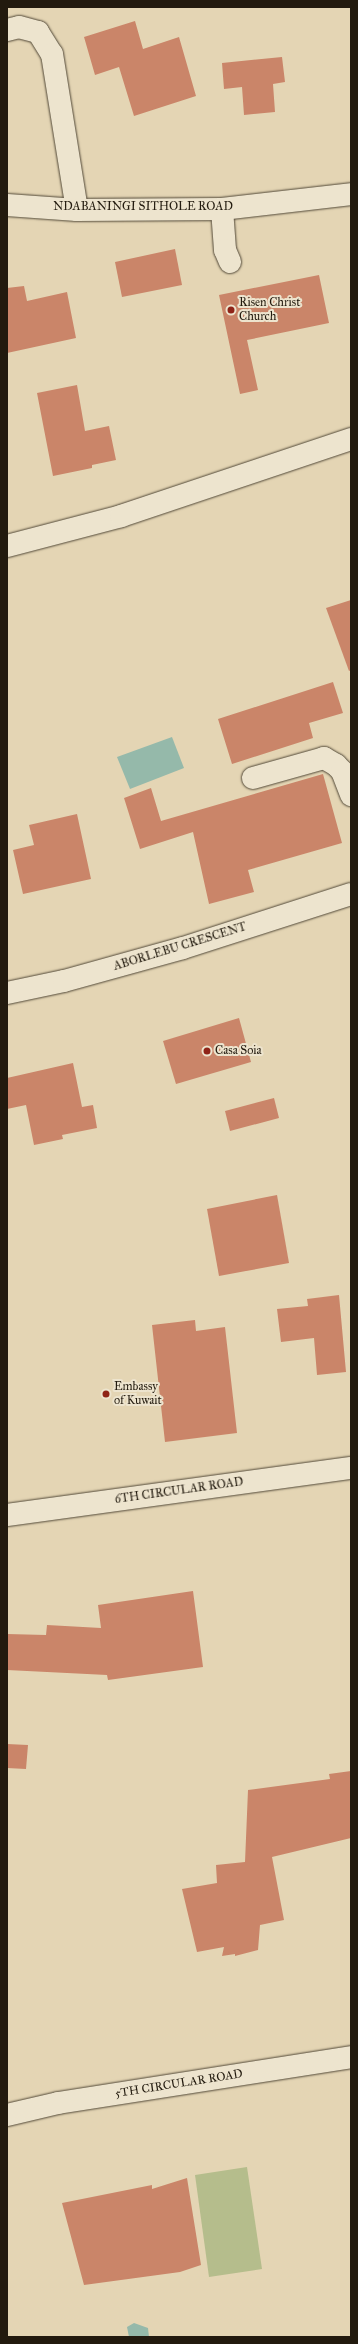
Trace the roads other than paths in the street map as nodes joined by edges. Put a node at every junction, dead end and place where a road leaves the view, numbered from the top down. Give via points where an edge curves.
1 (7, 30) edge
2 (351, 194) edge
3 (7, 205) edge
4 (222, 209) junction
5 (77, 210) junction
6 (230, 262) dead end
7 (351, 438) edge
8 (7, 546) edge
9 (253, 778) dead end
10 (351, 795) edge
11 (351, 894) edge
12 (7, 993) edge
13 (351, 1468) edge
14 (7, 1515) edge
15 (351, 2057) edge
16 (7, 2115) edge

1 - 5 street via 19,27 38,32 52,54
2 - 4 street, NDABANINGI SITHOLE ROAD
3 - 5 street, NDABANINGI SITHOLE ROAD
4 - 5 street, NDABANINGI SITHOLE ROAD
4 - 6 street via 225,250
7 - 8 street via 121,516
9 - 10 street via 324,758 342,771
11 - 12 street, ABORLEBU CRESCENT via 184,948 64,981
13 - 14 street, 6TH CIRCULAR ROAD
15 - 16 street, 5TH CIRCULAR ROAD via 58,2103

